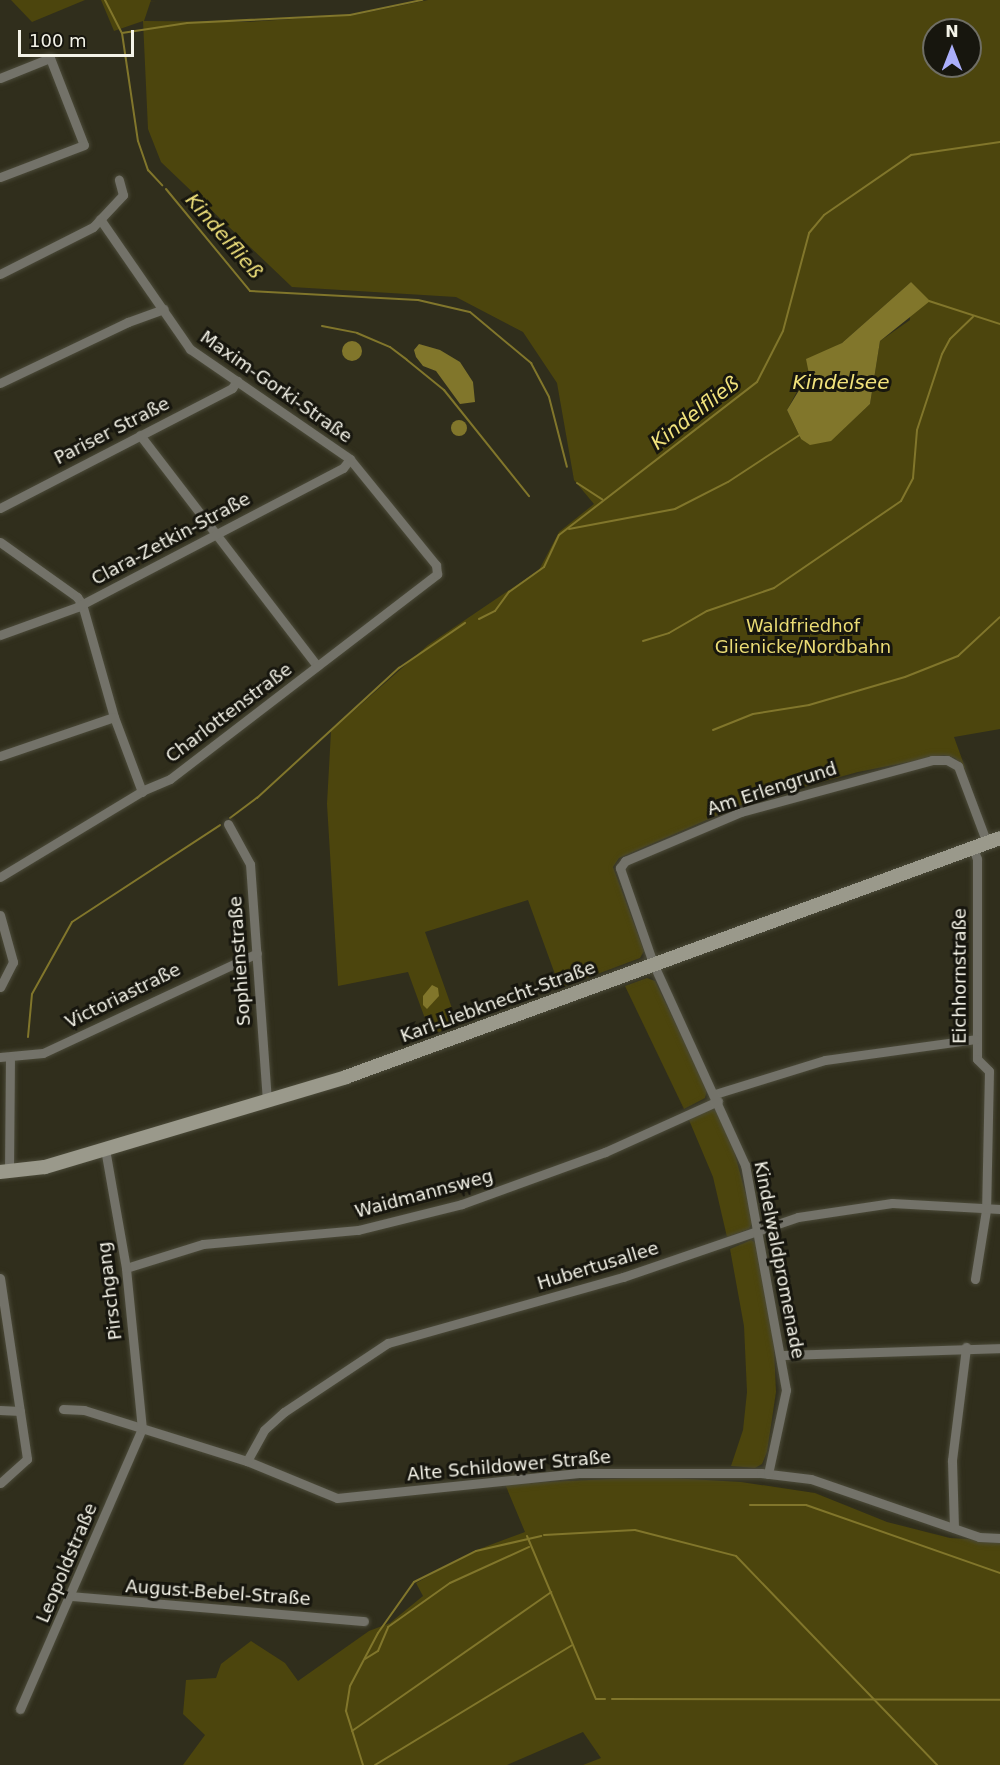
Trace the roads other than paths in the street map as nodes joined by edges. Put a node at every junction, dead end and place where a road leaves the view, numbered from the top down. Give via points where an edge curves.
1 (0, 78) edge
2 (0, 177) edge
3 (119, 180) dead end
4 (100, 219) junction
5 (0, 274) edge
6 (164, 309) junction
7 (237, 381) junction
8 (0, 383) edge
9 (140, 435) junction
10 (350, 459) junction
11 (0, 508) edge
12 (216, 533) junction
13 (0, 542) edge
14 (436, 576) joint
15 (82, 604) junction
16 (0, 635) edge
17 (317, 666) junction
18 (114, 717) junction
19 (0, 756) edge
20 (141, 792) junction
21 (228, 824) dead end
22 (993, 840) edge
23 (973, 848) junction
24 (0, 877) edge
25 (0, 915) edge
26 (256, 953) junction
27 (653, 963) junction
28 (0, 987) edge
29 (976, 1039) junction
30 (5, 1057) edge
31 (1000, 1070) edge
32 (989, 1071) junction
33 (716, 1097) junction
34 (267, 1101) junction
35 (105, 1149) junction
36 (4, 1172) edge
37 (1000, 1209) edge
38 (986, 1210) junction
39 (760, 1232) junction
40 (126, 1268) junction
41 (0, 1278) edge
42 (975, 1279) dead end
43 (966, 1347) junction
44 (1000, 1348) edge
45 (781, 1355) junction
46 (63, 1409) dead end
47 (0, 1410) edge
48 (20, 1411) junction
49 (142, 1429) junction
50 (247, 1461) junction
51 (768, 1474) junction
52 (0, 1483) edge
53 (954, 1528) junction
54 (1000, 1538) edge
55 (71, 1596) junction
56 (364, 1621) dead end
57 (20, 1709) dead end

1 - 2 street via 50,58 84,144
3 - 4 street via 123,195
4 - 5 street via 76,238
4 - 6 street, Maxim-Gorki-Straße
6 - 7 street, Maxim-Gorki-Straße via 190,349
6 - 8 street
7 - 9 street, Pariser Straße via 232,388
7 - 10 street, Maxim-Gorki-Straße
9 - 11 street, Pariser Straße
9 - 12 street
10 - 12 street, Clara-Zetkin-Straße via 343,468
10 - 14 street, Maxim-Gorki-Straße via 436,565
12 - 15 street, Clara-Zetkin-Straße
12 - 17 street
13 - 15 street
14 - 17 street, Charlottenstraße
15 - 16 street, Clara-Zetkin-Straße
15 - 18 street
17 - 20 street, Charlottenstraße via 190,765
18 - 19 street
18 - 20 street
20 - 24 street, Charlottenstraße
21 - 26 street, Sophienstraße via 249,864
22 - 23 street, Karl-Liebknecht-Straße
22 - 27 street, Am Erlengrund via 958,766 947,760 932,760 741,812 622,864 623,882
23 - 27 street, Karl-Liebknecht-Straße
23 - 29 street, Eichhornstraße via 977,858
25 - 28 street via 13,962
26 - 30 street, Victoriastraße via 43,1053
26 - 34 street, Sophienstraße
27 - 33 street, Kindelwaldpromenade
27 - 34 street, Karl-Liebknecht-Straße via 346,1077
29 - 32 street, Eichhornstraße via 977,1059
29 - 33 street, Waidmannsweg via 825,1060
30 - 36 street
31 - 32 street
32 - 38 street, Eichhornstraße
33 - 39 street, Kindelwaldpromenade via 741,1150
33 - 40 street, Waidmannsweg via 605,1152 462,1204 358,1230 202,1244
34 - 35 street, Karl-Liebknecht-Straße
35 - 36 street, Karl-Liebknecht-Straße via 45,1167
35 - 40 street, Pirschgang
37 - 38 street, Hubertusallee
38 - 39 street, Hubertusallee via 929,1203 853,1207 798,1218
38 - 42 street, Eichhornstraße
39 - 45 street, Kindelwaldpromenade
39 - 50 street, Hubertusallee via 623,1277 388,1343 284,1412 264,1430
40 - 49 street, Pirschgang
41 - 48 street
43 - 44 street
43 - 45 street
43 - 53 street via 952,1460
45 - 51 street, Kindelwaldpromenade via 786,1390
46 - 49 street, Alte Schildower Straße via 84,1410
47 - 48 street
48 - 52 street via 27,1460
49 - 50 street, Alte Schildower Straße
49 - 55 street, Leopoldstraße
50 - 51 street, Alte Schildower Straße via 338,1498 579,1473
51 - 53 street, Alte Schildower Straße via 811,1479
53 - 54 street, Alte Schildower Straße via 979,1537
55 - 56 street, August-Bebel-Straße
55 - 57 street, Leopoldstraße

